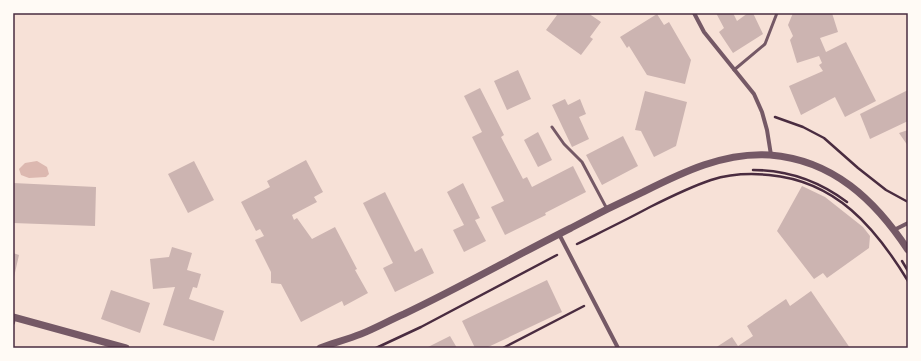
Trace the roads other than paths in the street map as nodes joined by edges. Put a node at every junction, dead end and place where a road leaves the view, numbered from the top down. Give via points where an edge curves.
1 (694, 13) edge
2 (777, 13) edge
3 (734, 70) junction
4 (552, 126) dead end
5 (771, 155) junction
6 (607, 209) junction
7 (908, 223) edge
8 (894, 230) junction
9 (559, 234) junction
10 (908, 250) edge
11 (13, 319) edge
12 (126, 348) edge
13 (320, 348) edge
14 (618, 348) edge

1 - 3 street via 704,32
2 - 3 lane via 765,44
3 - 5 street via 754,94 762,112
4 - 6 lane via 564,144 582,162
5 - 6 street via 712,162 682,173
5 - 8 street via 817,167 844,181 872,204
6 - 9 street
7 - 8 street
8 - 10 street
9 - 13 street via 426,304 362,334
9 - 14 street
11 - 12 street

